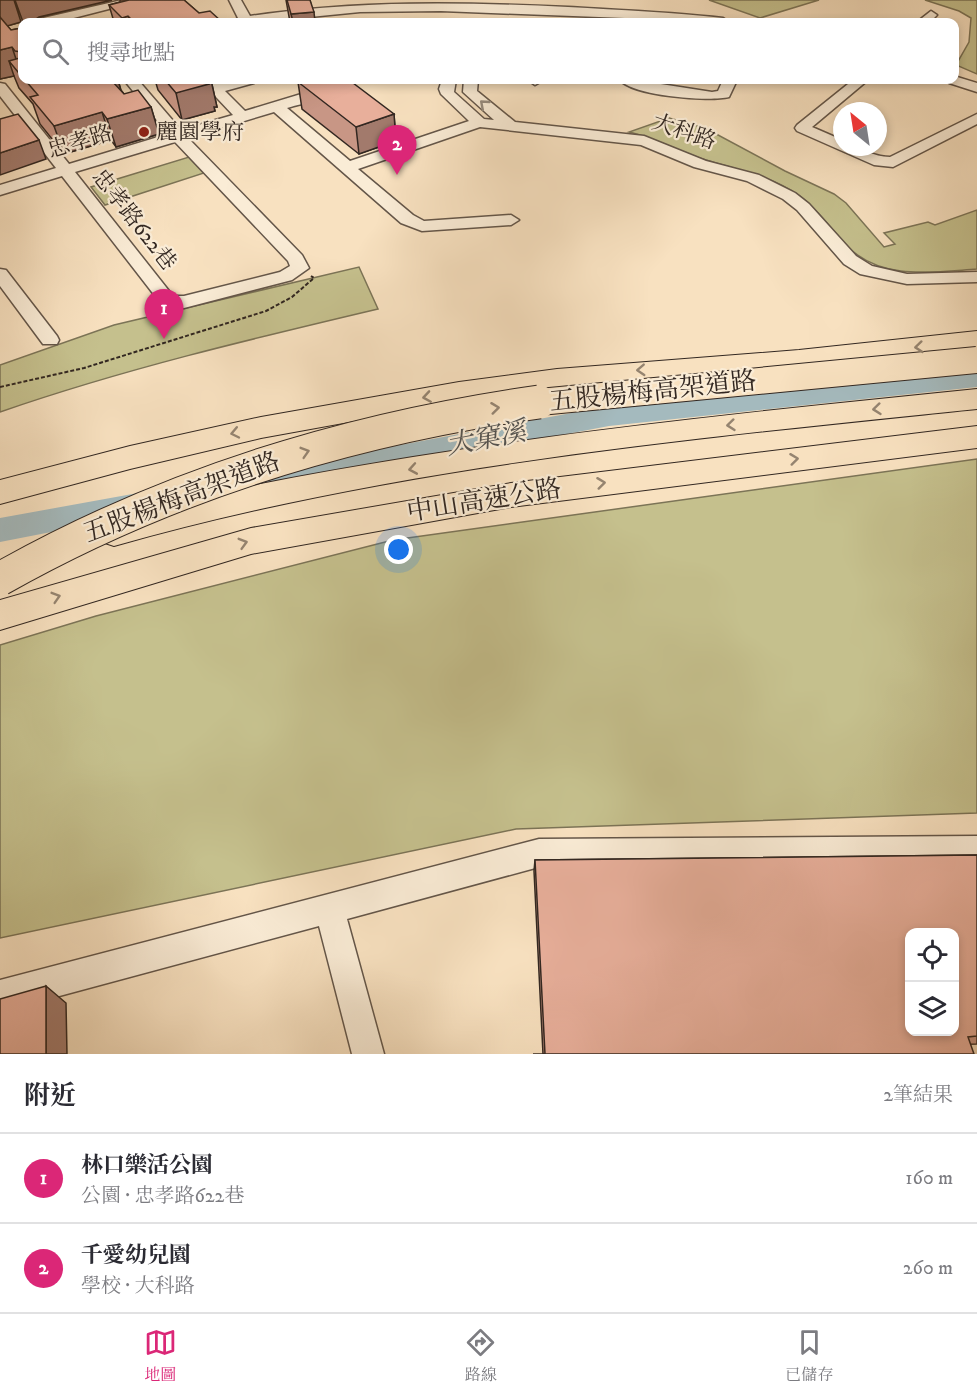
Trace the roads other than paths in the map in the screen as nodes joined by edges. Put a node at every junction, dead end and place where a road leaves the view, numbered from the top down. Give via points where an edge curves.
1 (138, 0) edge
2 (235, 0) edge
3 (639, 0) edge
4 (410, 3) edge
5 (471, 3) edge
6 (485, 4) edge
7 (433, 5) junction
8 (323, 11) edge
9 (546, 11) edge
10 (61, 18) edge
11 (241, 18) edge
12 (271, 18) edge
13 (429, 18) edge
14 (467, 18) edge
15 (624, 18) edge
16 (635, 18) edge
17 (959, 82) edge
18 (134, 84) edge
19 (212, 84) edge
20 (339, 84) edge
21 (448, 84) edge
22 (471, 84) edge
23 (633, 84) edge
24 (728, 84) edge
25 (856, 84) edge
26 (4, 85) edge
27 (977, 88) edge
28 (834, 102) edge
29 (833, 103) edge
30 (276, 106) junction
31 (242, 116) junction
32 (977, 118) edge
33 (480, 123) junction
34 (29, 125) junction
35 (509, 125) junction
36 (10, 131) edge
37 (177, 135) junction
38 (833, 142) edge
39 (866, 156) edge
40 (346, 168) junction
41 (66, 170) junction
42 (0, 190) edge
43 (511, 220) dead end
44 (0, 274) edge
45 (977, 277) edge
46 (50, 340) dead end
47 (977, 340) edge
48 (977, 360) edge
49 (977, 399) edge
50 (977, 437) edge
51 (0, 492) edge
52 (0, 567) edge
53 (0, 579) edge
54 (0, 615) edge
55 (977, 849) edge
56 (329, 909) junction
57 (0, 996) edge
58 (368, 1054) edge

1 - 10 street
2 - 11 street
3 - 16 street
4 - 7 street
4 - 8 street
5 - 6 street
5 - 7 street
5 - 14 street
6 - 9 street
7 - 13 street
8 - 12 street
9 - 15 street
17 - 27 street
18 - 37 street
19 - 31 street
20 - 30 street, 忠孝路
21 - 33 street via 448,94
35 -> 22 street via 470,92
23 - 24 street via 712,96 724,94
25 - 28 street
26 - 34 street, 忠孝路622巷
29 - 38 street via 802,128
30 - 31 street, 忠孝路
30 - 40 street
31 - 37 street, 忠孝路
32 - 39 street via 893,162
33 - 35 street, 大科路
33 - 40 street, 大科路
34 - 36 street
34 - 41 street, 忠孝路622巷
35 - 45 street, 大科路 via 644,141 700,164 753,178 803,207 850,260 884,276 931,280
37 - 41 street, 忠孝路
37 - 41 street, 忠孝路622巷 via 296,259 300,268 286,276 184,302 168,301
40 - 43 street via 407,219 422,226
41 - 42 street, 忠孝路
44 - 46 street
47 -> 51 highway, 五股楊梅高架道路 via 773,362 619,372 431,396 220,436
53 -> 48 highway, 五股楊梅高架道路, bridge via 85,534 168,498 331,444 440,418 575,399
49 -> 52 highway, 中山高速公路 via 634,436 482,457 308,488 156,521
54 -> 50 highway, 中山高速公路 via 251,541 511,495
55 - 56 street via 539,853
56 - 57 street
56 - 58 street

